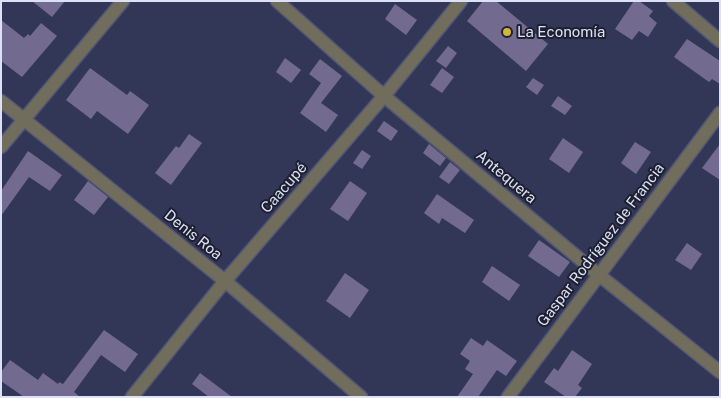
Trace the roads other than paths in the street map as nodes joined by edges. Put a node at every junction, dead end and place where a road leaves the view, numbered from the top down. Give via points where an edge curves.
1 (123, 1) edge
2 (277, 1) edge
3 (460, 1) edge
4 (672, 1) edge
5 (720, 41) edge
6 (384, 96) junction
7 (1, 101) edge
8 (720, 113) edge
9 (23, 119) junction
10 (1, 147) edge
11 (599, 275) junction
12 (225, 281) junction
13 (720, 372) edge
14 (132, 397) edge
15 (361, 397) edge
16 (508, 397) edge

1 - 9 street
2 - 6 street, Antequera
3 - 6 street, Caacupé
4 - 5 street
6 - 11 street, Antequera
6 - 12 street, Caacupé
7 - 9 street, Denis Roa
8 - 11 street, Gaspar Rodríguez de Francia
9 - 10 street
9 - 12 street, Denis Roa
11 - 13 street, Antequera
11 - 16 street, Gaspar Rodríguez de Francia
12 - 14 street, Caacupé
12 - 15 street, Denis Roa

